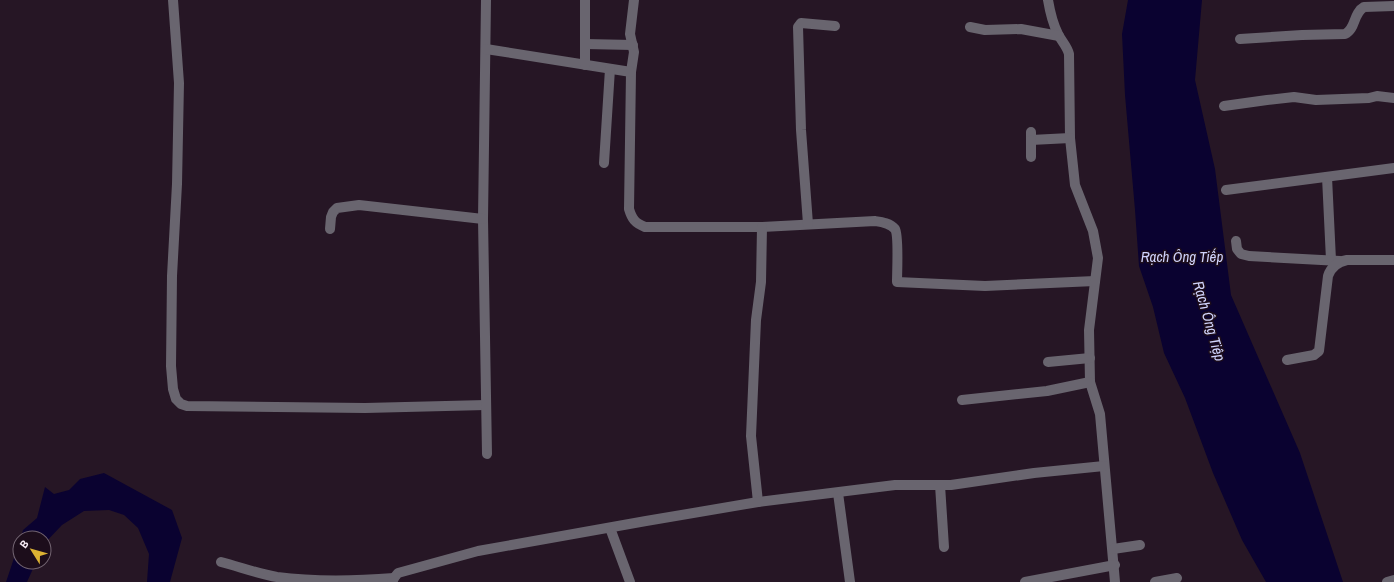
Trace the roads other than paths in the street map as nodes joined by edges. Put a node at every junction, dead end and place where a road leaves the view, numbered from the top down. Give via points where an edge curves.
1 (173, 0) edge
2 (486, 0) edge
3 (585, 0) edge
4 (634, 0) edge
5 (1048, 0) edge
6 (1394, 6) edge
7 (835, 26) dead end
8 (970, 27) dead end
9 (1059, 36) junction
10 (1240, 39) dead end
11 (585, 44) junction
12 (633, 48) junction
13 (486, 49) junction
14 (585, 65) junction
15 (610, 69) junction
16 (631, 72) junction
17 (1394, 98) edge
18 (1224, 106) dead end
19 (1070, 138) junction
20 (1031, 157) dead end
21 (604, 163) dead end
22 (1394, 168) edge
23 (1327, 177) junction
24 (1226, 190) dead end
25 (483, 219) junction
26 (808, 224) junction
27 (762, 227) junction
28 (330, 229) dead end
29 (1236, 241) dead end
30 (1336, 260) junction
31 (1394, 260) edge
32 (1095, 281) junction
33 (1090, 358) junction
34 (1287, 360) dead end
35 (1048, 362) dead end
36 (1090, 382) junction
37 (962, 400) dead end
38 (486, 405) junction
39 (487, 454) dead end
40 (1104, 466) junction
41 (940, 485) junction
42 (838, 493) junction
43 (758, 502) junction
44 (610, 528) junction
45 (1140, 545) dead end
46 (944, 547) dead end
47 (1113, 549) junction
48 (221, 562) dead end
49 (1115, 565) junction
50 (1177, 578) dead end
51 (393, 580) edge
52 (1394, 580) edge
53 (630, 582) edge
54 (850, 582) edge
55 (1025, 582) edge
56 (1115, 582) edge
57 (1156, 582) edge
58 (1387, 582) edge

1 - 38 street via 179,83 171,366 176,399 187,406 364,408
2 - 13 street
3 - 11 street
4 - 12 street via 630,34
5 - 9 street
6 - 10 street via 1360,9 1350,30 1345,34
7 - 26 street via 801,23 798,27 801,130
8 - 9 street via 984,30 1021,29
9 - 19 street via 1068,48 1069,54
11 - 12 street
11 - 14 street
12 - 16 street
13 - 14 street
13 - 25 street
14 - 15 street
15 - 16 street
15 - 21 street
16 - 27 street via 629,209 634,221 645,227
17 - 18 street via 1377,96 1316,100 1294,97
19 - 20 street via 1031,136
19 - 32 street via 1074,185 1093,231 1098,258
22 - 23 street
23 - 24 street
23 - 30 street
25 - 28 street via 359,205 337,208 331,217
25 - 38 street
26 - 27 street
26 - 32 street via 875,221 891,226 897,233 897,282 985,286
27 - 43 street via 751,436
29 - 30 street via 1236,249 1241,254 1249,256
30 - 31 street
30 - 34 street via 1328,276 1319,351 1314,355
32 - 33 street via 1089,330
33 - 35 street
33 - 36 street
36 - 37 street via 1047,391
36 - 40 street via 1100,414
38 - 39 street
40 - 41 street
40 - 47 street
41 - 42 street via 895,485
41 - 46 street
42 - 43 street
42 - 54 street
43 - 44 street
44 - 51 street via 478,551 398,573
44 - 53 street
45 - 47 street
47 - 49 street
48 - 51 street via 276,577 313,581
49 - 55 street
49 - 56 street
50 - 57 street
52 - 58 street

